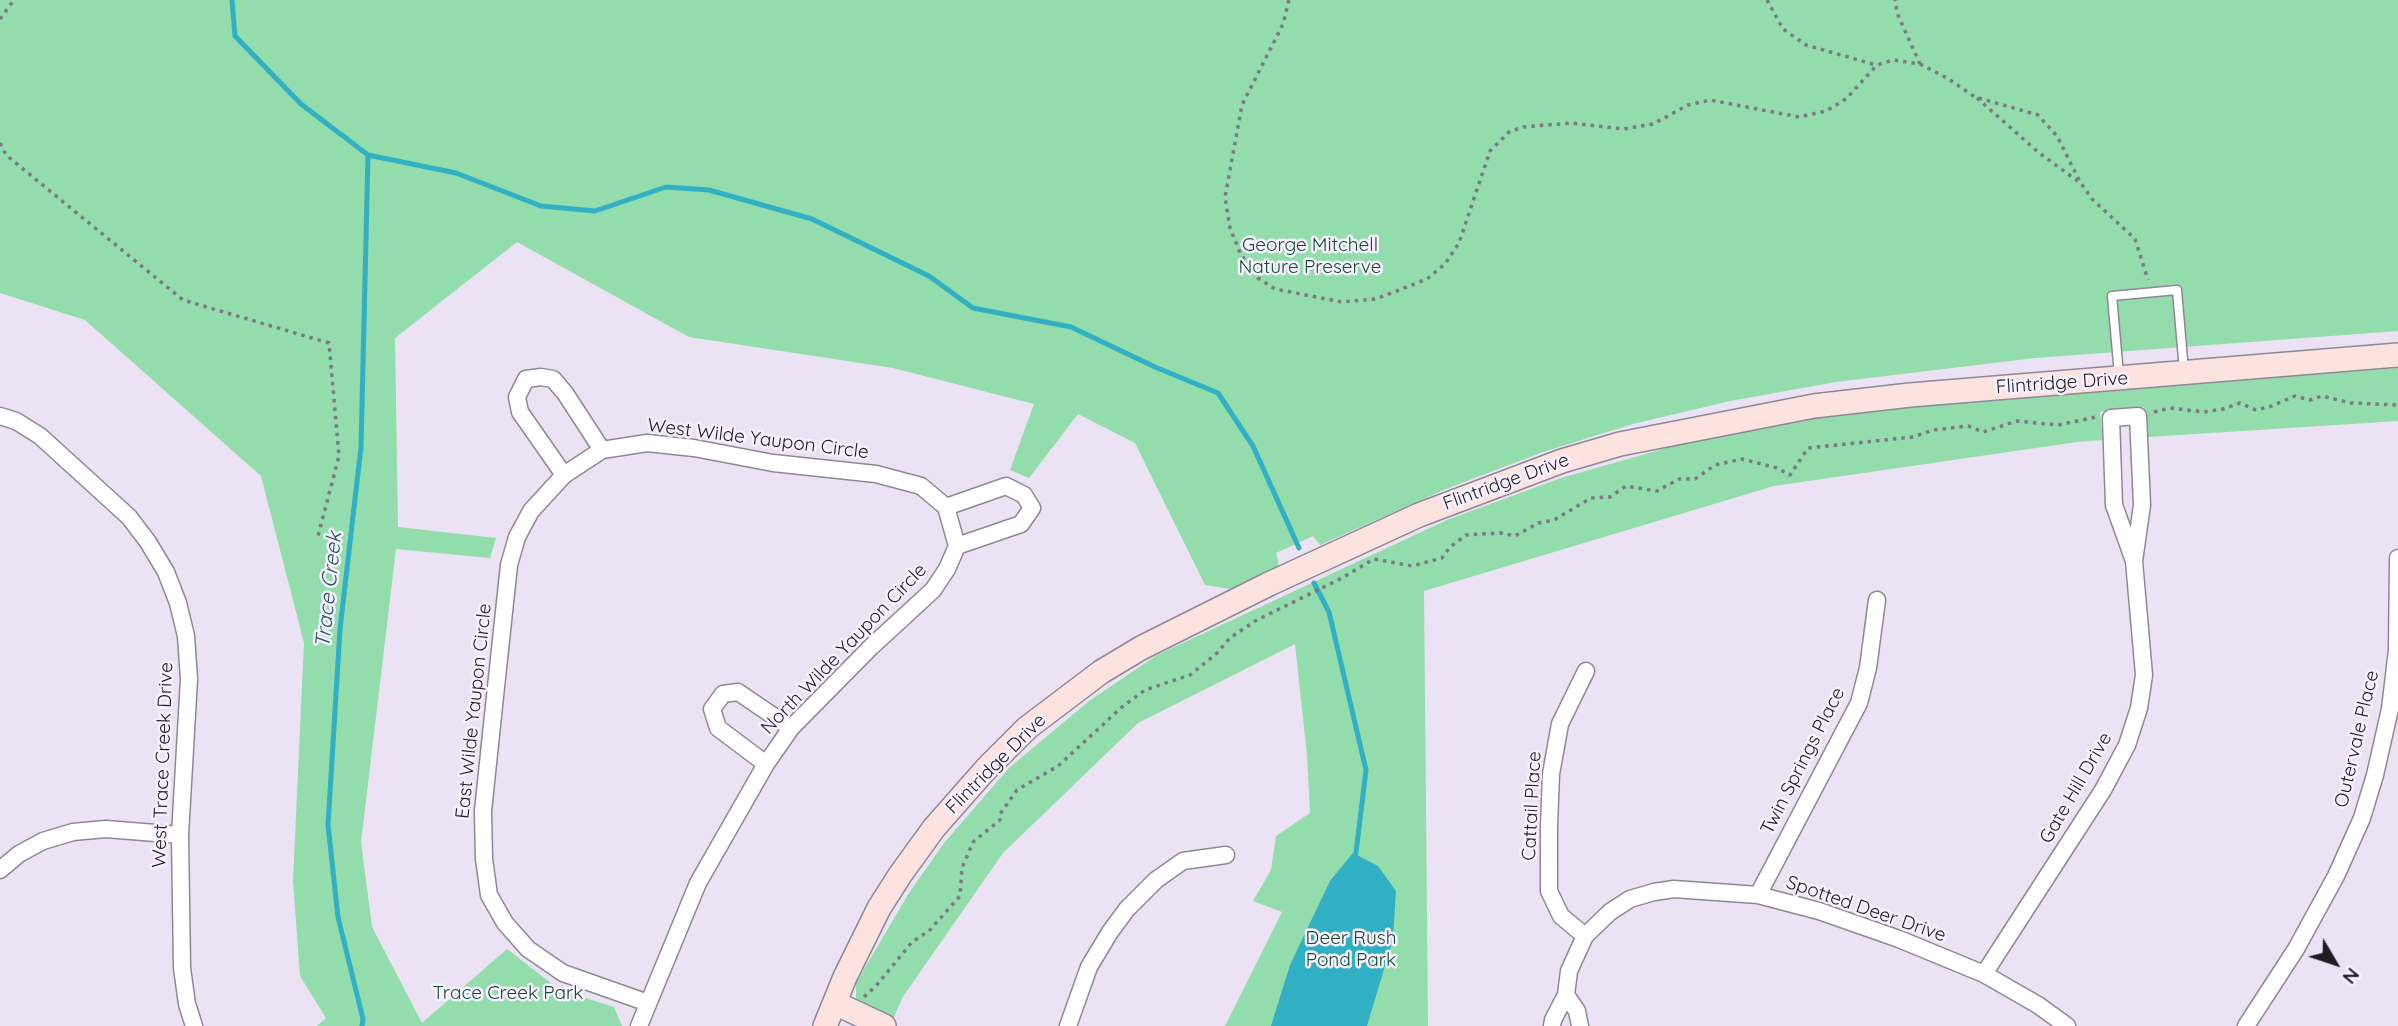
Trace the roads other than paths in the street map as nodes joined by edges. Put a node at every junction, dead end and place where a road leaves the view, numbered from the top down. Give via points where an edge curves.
1 (2398, 355) edge
2 (2184, 374) junction
3 (2119, 379) junction
4 (0, 416) edge
5 (603, 450) junction
6 (564, 475) junction
7 (946, 507) junction
8 (957, 546) junction
9 (2398, 558) edge
10 (2134, 561) junction
11 (1877, 600) dead end
12 (1586, 671) dead end
13 (791, 728) junction
14 (766, 764) junction
15 (180, 835) junction
16 (1226, 855) dead end
17 (0, 870) edge
18 (1758, 895) junction
19 (1585, 936) junction
20 (1984, 974) junction
21 (1566, 995) junction
22 (648, 1003) junction
23 (844, 1007) junction
24 (194, 1026) edge
25 (639, 1026) edge
26 (646, 1026) edge
27 (825, 1026) edge
28 (884, 1026) edge
29 (1068, 1026) edge
30 (1552, 1026) edge
31 (1580, 1026) edge
32 (2067, 1026) edge
33 (2246, 1026) edge

1 - 2 street, Flintridge Drive
2 - 3 street, Flintridge Drive
2 - 3 lane via 2177,290 2112,296
3 - 23 street, Flintridge Drive via 1814,406 1620,444 1419,515 1269,584 1140,648 1027,728 934,828 900,875 879,908
4 - 15 street, West Trace Creek Drive via 40,436 129,517 166,572 186,636 189,679
5 - 6 street, West Wilde Yaupon Circle
5 - 6 street via 553,379 526,379 517,397 520,412
5 - 7 street, West Wilde Yaupon Circle via 647,443 876,474 921,486
6 - 22 street, East Wilde Yaupon Circle via 531,512 509,565 483,811 489,895 528,949 563,973
7 - 8 street
7 - 8 street via 1006,486 1024,495 1032,508 1021,524
8 - 13 street, North Wilde Yaupon Circle via 933,590
9 - 33 street, Outervale Place via 2398,650 2390,709 2362,818 2296,948
10 - 10 street, Gate Hill Drive via 2143,505 2138,416 2110,418 2115,505
10 - 20 street, Gate Hill Drive via 2144,675 2127,745
11 - 18 street, Twin Springs Place via 1859,703
12 - 19 street, Cattail Place via 1560,724 1550,774 1549,826 1549,891 1561,916
13 - 14 street, North Wilde Yaupon Circle
13 - 14 street via 738,692 723,694 712,709 718,728
14 - 22 street, North Wilde Yaupon Circle via 698,883
15 - 17 street via 106,829 74,832 43,841
15 - 24 street, West Trace Creek Drive via 182,968
16 - 29 street via 1184,861 1156,880 1127,909 1089,967
18 - 19 street, Spotted Deer Drive via 1674,889 1654,892 1630,899
18 - 20 street, Spotted Deer Drive via 1819,911
19 - 21 street, Spotted Deer Drive via 1569,971
20 - 32 street, Spotted Deer Drive
21 - 30 street, Spotted Deer Drive
21 - 31 street
22 - 25 street, North Wilde Yaupon Circle
22 - 26 street, North Wilde Yaupon Circle
23 - 27 street, Flintridge Drive
23 - 28 street

